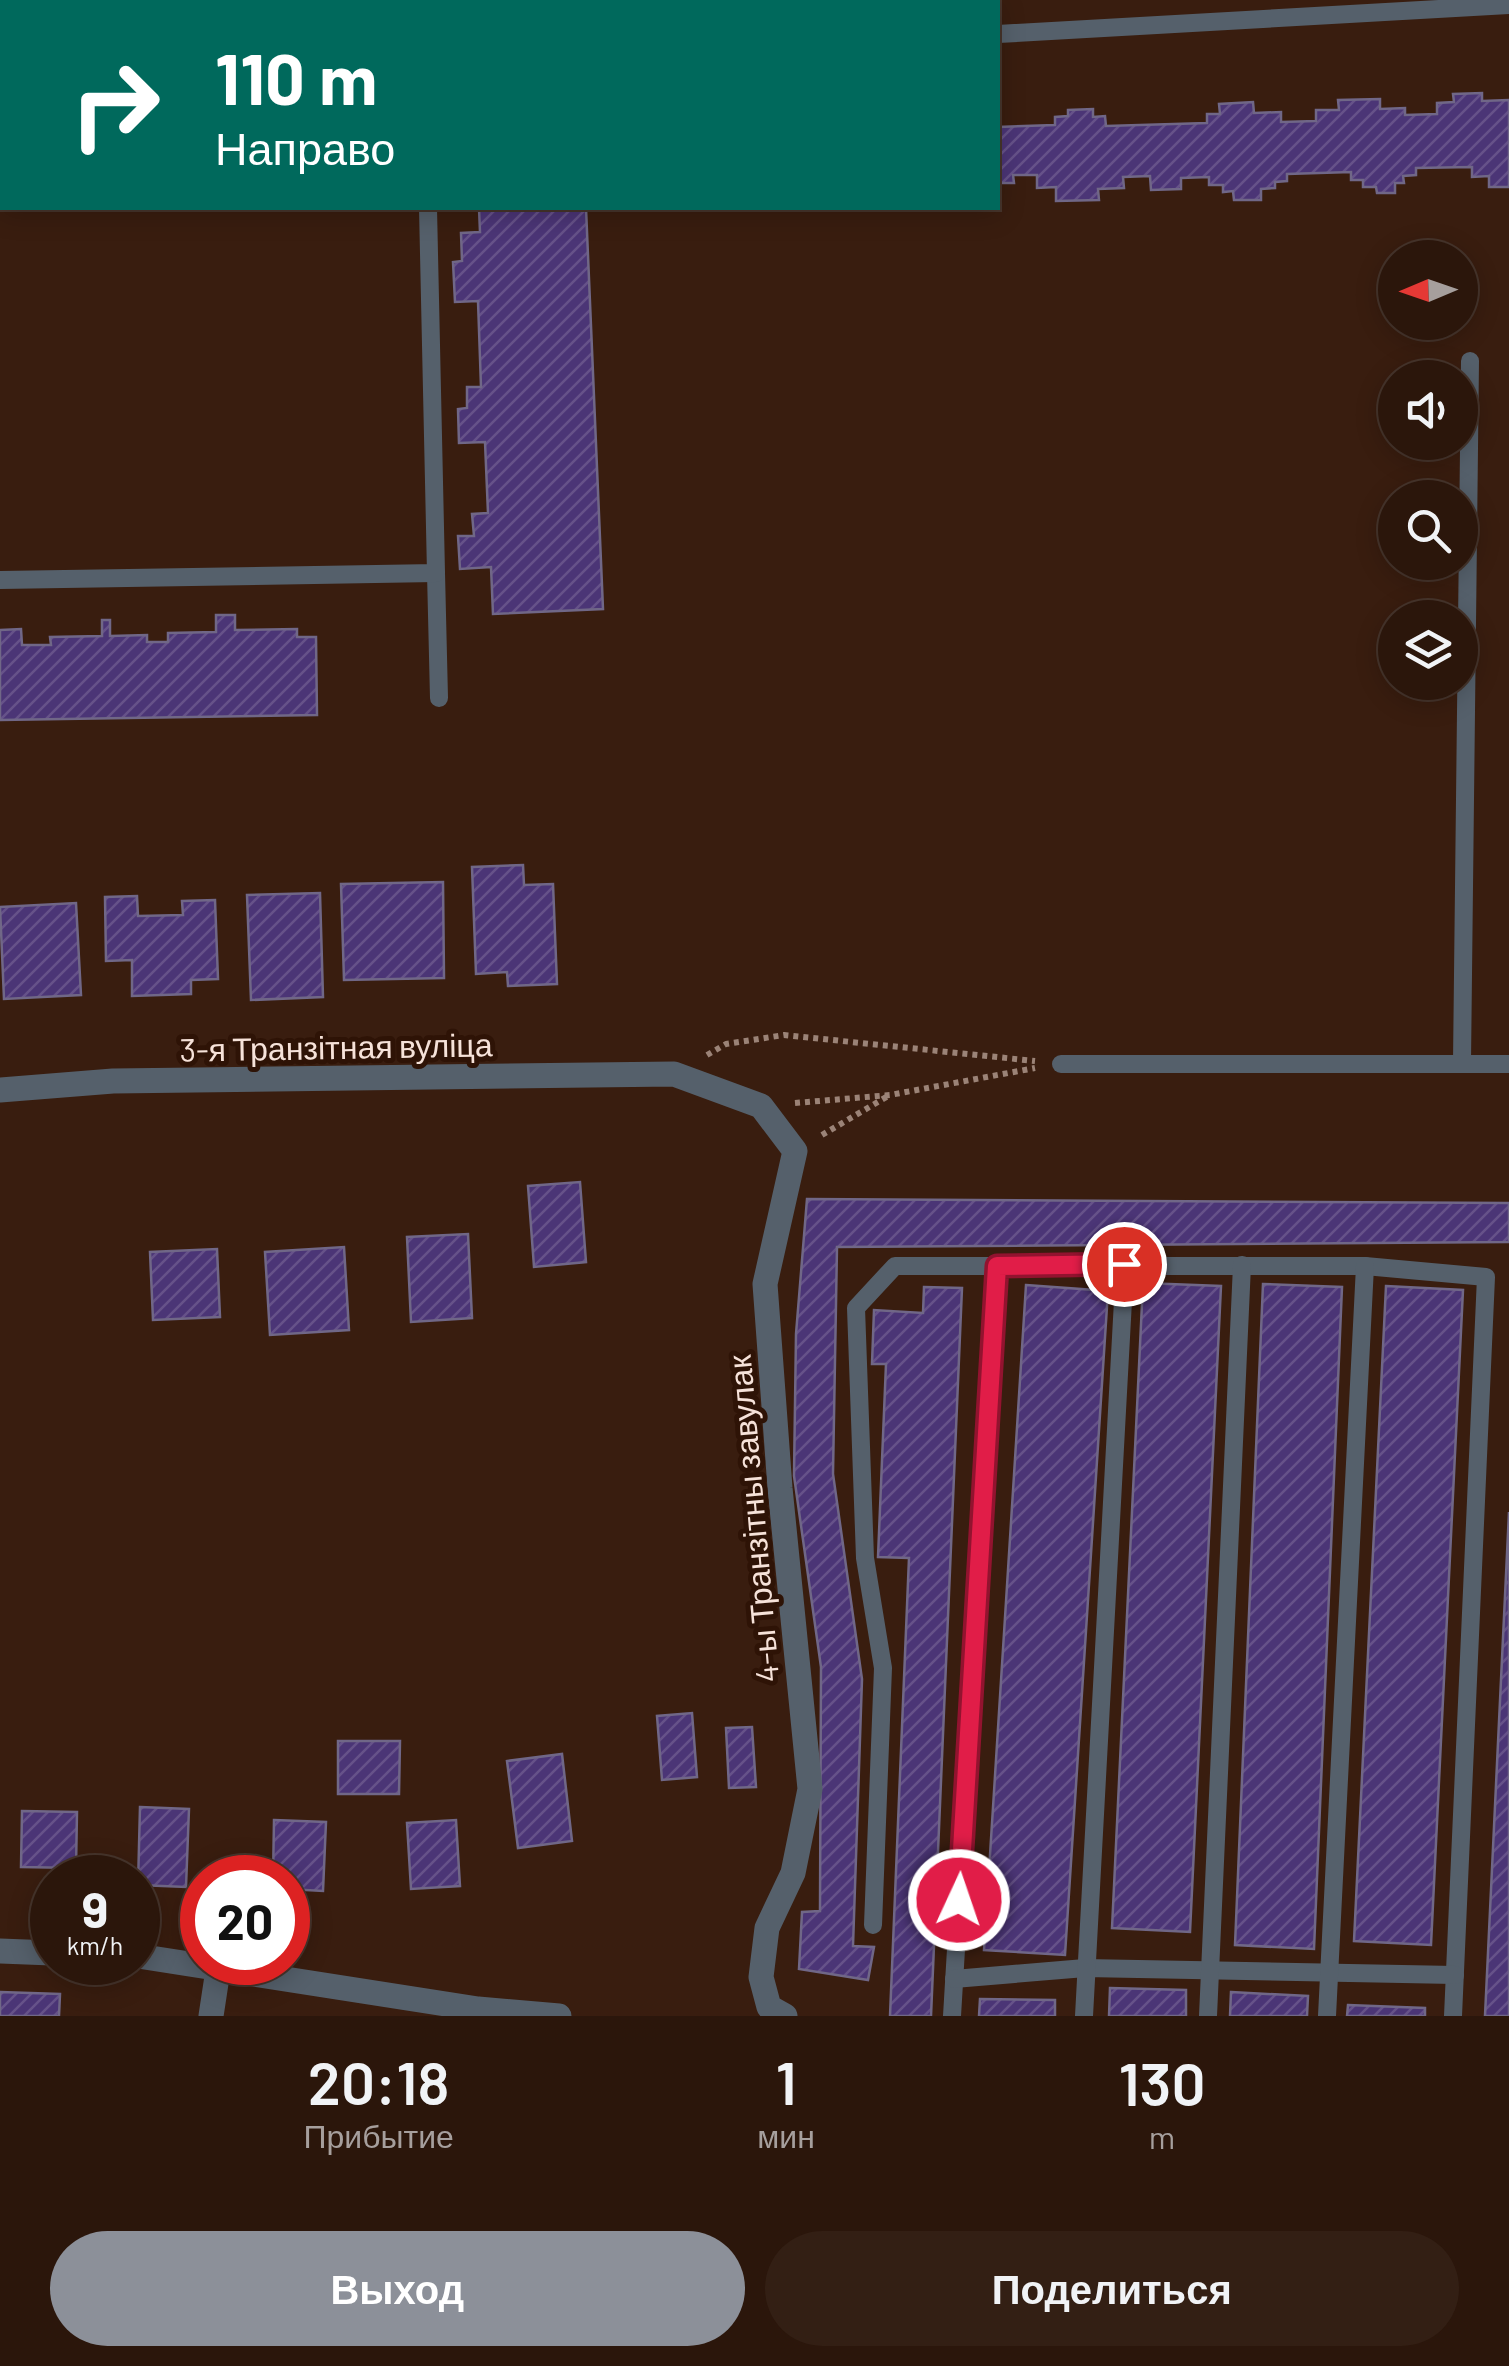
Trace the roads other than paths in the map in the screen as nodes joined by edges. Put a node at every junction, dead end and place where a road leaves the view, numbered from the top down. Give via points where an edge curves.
1 (1509, 5) edge
2 (1000, 34) edge
3 (428, 210) edge
4 (1469, 460) edge
5 (436, 574) junction
6 (0, 580) edge
7 (439, 698) dead end
8 (1462, 1062) junction
9 (1061, 1064) road end
10 (1509, 1064) edge
11 (0, 1090) edge
12 (795, 1151) joint
13 (1124, 1264) junction
14 (1242, 1265) junction
15 (997, 1266) junction
16 (1365, 1266) junction
17 (873, 1926) dead end
18 (0, 1951) edge
19 (30, 1952) edge
20 (1086, 1968) junction
21 (1210, 1969) junction
22 (1329, 1971) junction
23 (1455, 1975) junction
24 (954, 1979) junction
25 (310, 1984) edge
26 (216, 1985) edge
27 (211, 2016) edge
28 (559, 2016) edge
29 (784, 2016) edge
30 (952, 2016) edge
31 (1084, 2016) edge
32 (1208, 2016) edge
33 (1328, 2016) edge
34 (1453, 2016) edge

1 - 2 lane
3 - 5 lane
4 - 8 lane
5 - 6 lane
5 - 7 lane
8 - 9 lane
8 - 10 lane
11 - 12 street, 3-я Транзітная вуліца via 113,1081 674,1074 762,1106
12 - 29 street, 4-ы Транзітны завулак via 765,1284 810,1789 793,1873 767,1928 761,1977 769,2007
13 - 14 lane
13 - 15 lane
13 - 20 lane
14 - 16 lane
14 - 21 lane
15 - 17 lane via 895,1266 856,1308 865,1558 883,1668
15 - 24 lane
16 - 22 lane
16 - 23 lane via 1486,1277
18 - 19 street
20 - 21 lane
20 - 24 lane
20 - 31 lane
21 - 22 lane
21 - 32 lane
22 - 23 lane
22 - 33 lane
23 - 34 lane
24 - 30 lane
25 - 28 street
26 - 27 street

